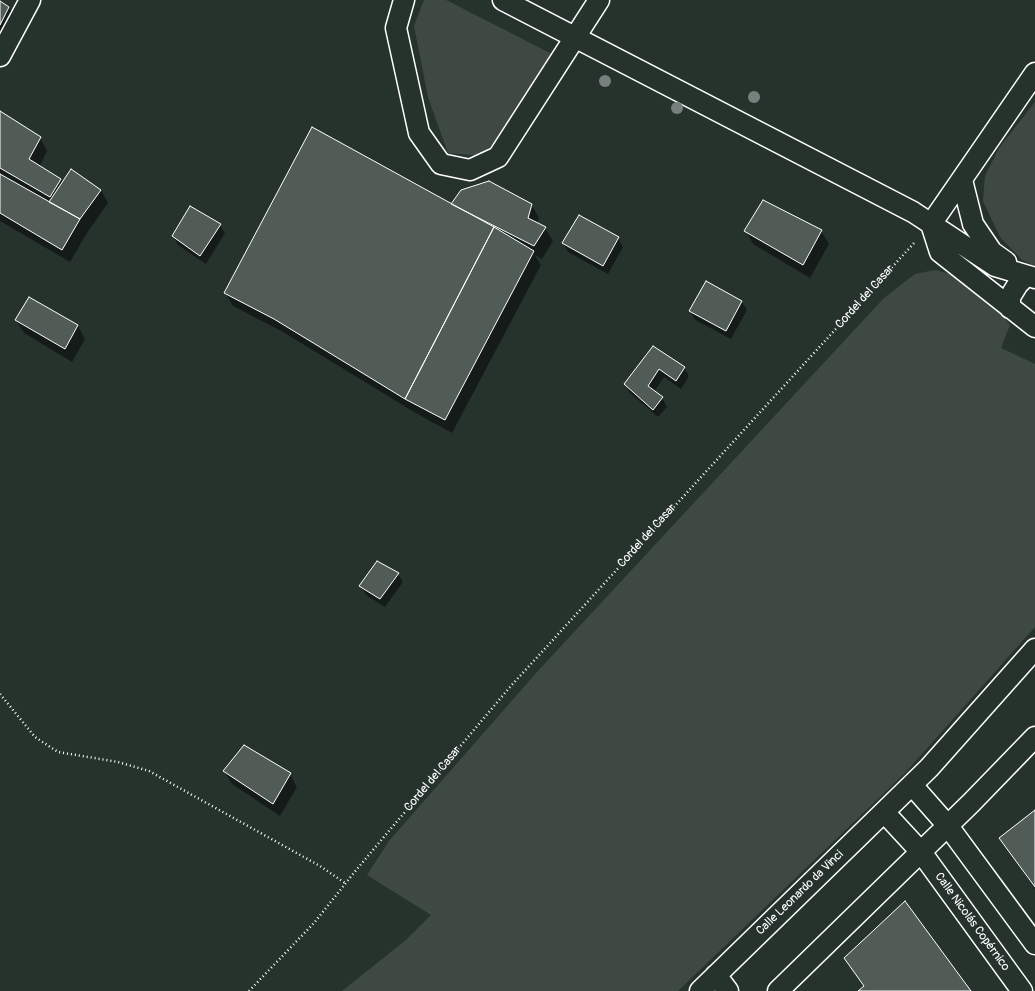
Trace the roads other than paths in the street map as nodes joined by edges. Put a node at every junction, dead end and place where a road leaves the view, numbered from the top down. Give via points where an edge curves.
1 (30, 0) edge
2 (404, 0) edge
3 (503, 0) edge
4 (599, 0) edge
5 (575, 37) junction
6 (0, 56) edge
7 (1035, 73) edge
8 (962, 180) junction
9 (931, 224) junction
10 (1030, 277) edge
11 (1010, 308) junction
12 (1035, 327) edge
13 (1035, 649) edge
14 (1035, 737) edge
15 (912, 785) junction
16 (884, 812) junction
17 (948, 826) junction
18 (921, 852) junction
19 (1035, 944) edge
20 (716, 975) junction
21 (700, 991) edge
22 (728, 991) edge
23 (778, 991) edge
24 (1022, 991) edge

1 - 6 street
2 - 5 street via 396,28 418,133 441,164 470,170 498,157
3 - 5 street
4 - 5 street
5 - 9 street via 913,212
7 - 8 street
8 - 9 street
8 - 10 street via 973,224 992,252
9 - 10 street via 995,266
9 - 11 street via 940,252
10 - 11 street via 1018,284 1010,297
11 - 12 street
13 - 15 street, Calle Leonardo da Vinci
14 - 17 street
15 - 16 street, Calle Leonardo da Vinci
15 - 17 street
16 - 18 street
16 - 20 street, Calle Leonardo da Vinci
17 - 18 street
17 - 19 street
18 - 23 street
18 - 24 street, Calle Nicolás Copérnico
20 - 21 street, Calle Leonardo da Vinci
20 - 22 street

